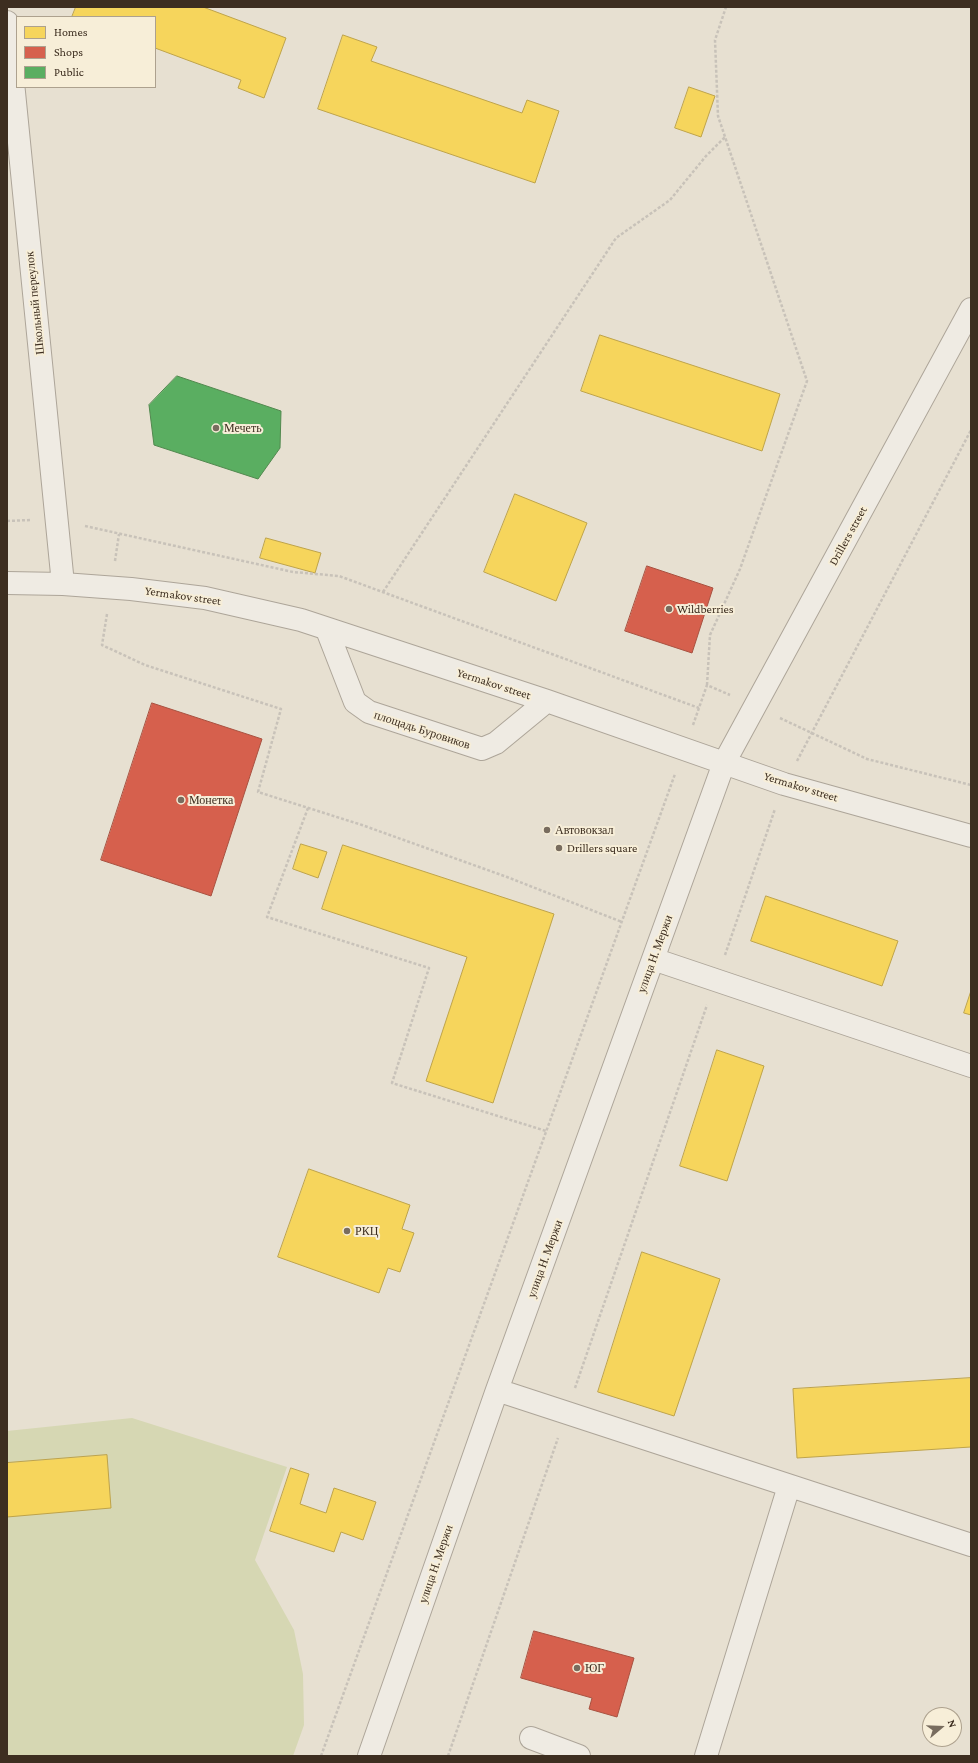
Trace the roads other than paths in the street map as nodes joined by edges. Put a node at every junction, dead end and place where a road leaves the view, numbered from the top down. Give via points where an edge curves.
1 (7, 22) edge
2 (971, 309) edge
3 (7, 583) edge
4 (63, 584) junction
5 (327, 630) junction
6 (547, 701) junction
7 (724, 763) junction
8 (971, 836) edge
9 (653, 959) junction
10 (971, 1066) edge
11 (497, 1390) junction
12 (789, 1486) junction
13 (971, 1545) edge
14 (531, 1738) dead end
15 (369, 1756) edge
16 (579, 1756) edge
17 (706, 1756) edge

1 - 4 street, Школьный переулок
2 - 7 street, Drillers street
3 - 4 street, Yermakov street
4 - 5 street, Yermakov street via 205,598 301,620
5 - 6 street, Yermakov street
5 - 6 street, площадь Буровиков via 355,702 369,712 482,749 496,743
6 - 7 street, Yermakov street
7 - 8 street, Yermakov street via 784,784
7 - 9 street, улица Н. Мержи
9 - 10 street
9 - 11 street, улица Н. Мержи
11 - 12 street
11 - 15 street, улица Н. Мержи
12 - 13 street
12 - 17 street
14 - 16 street

